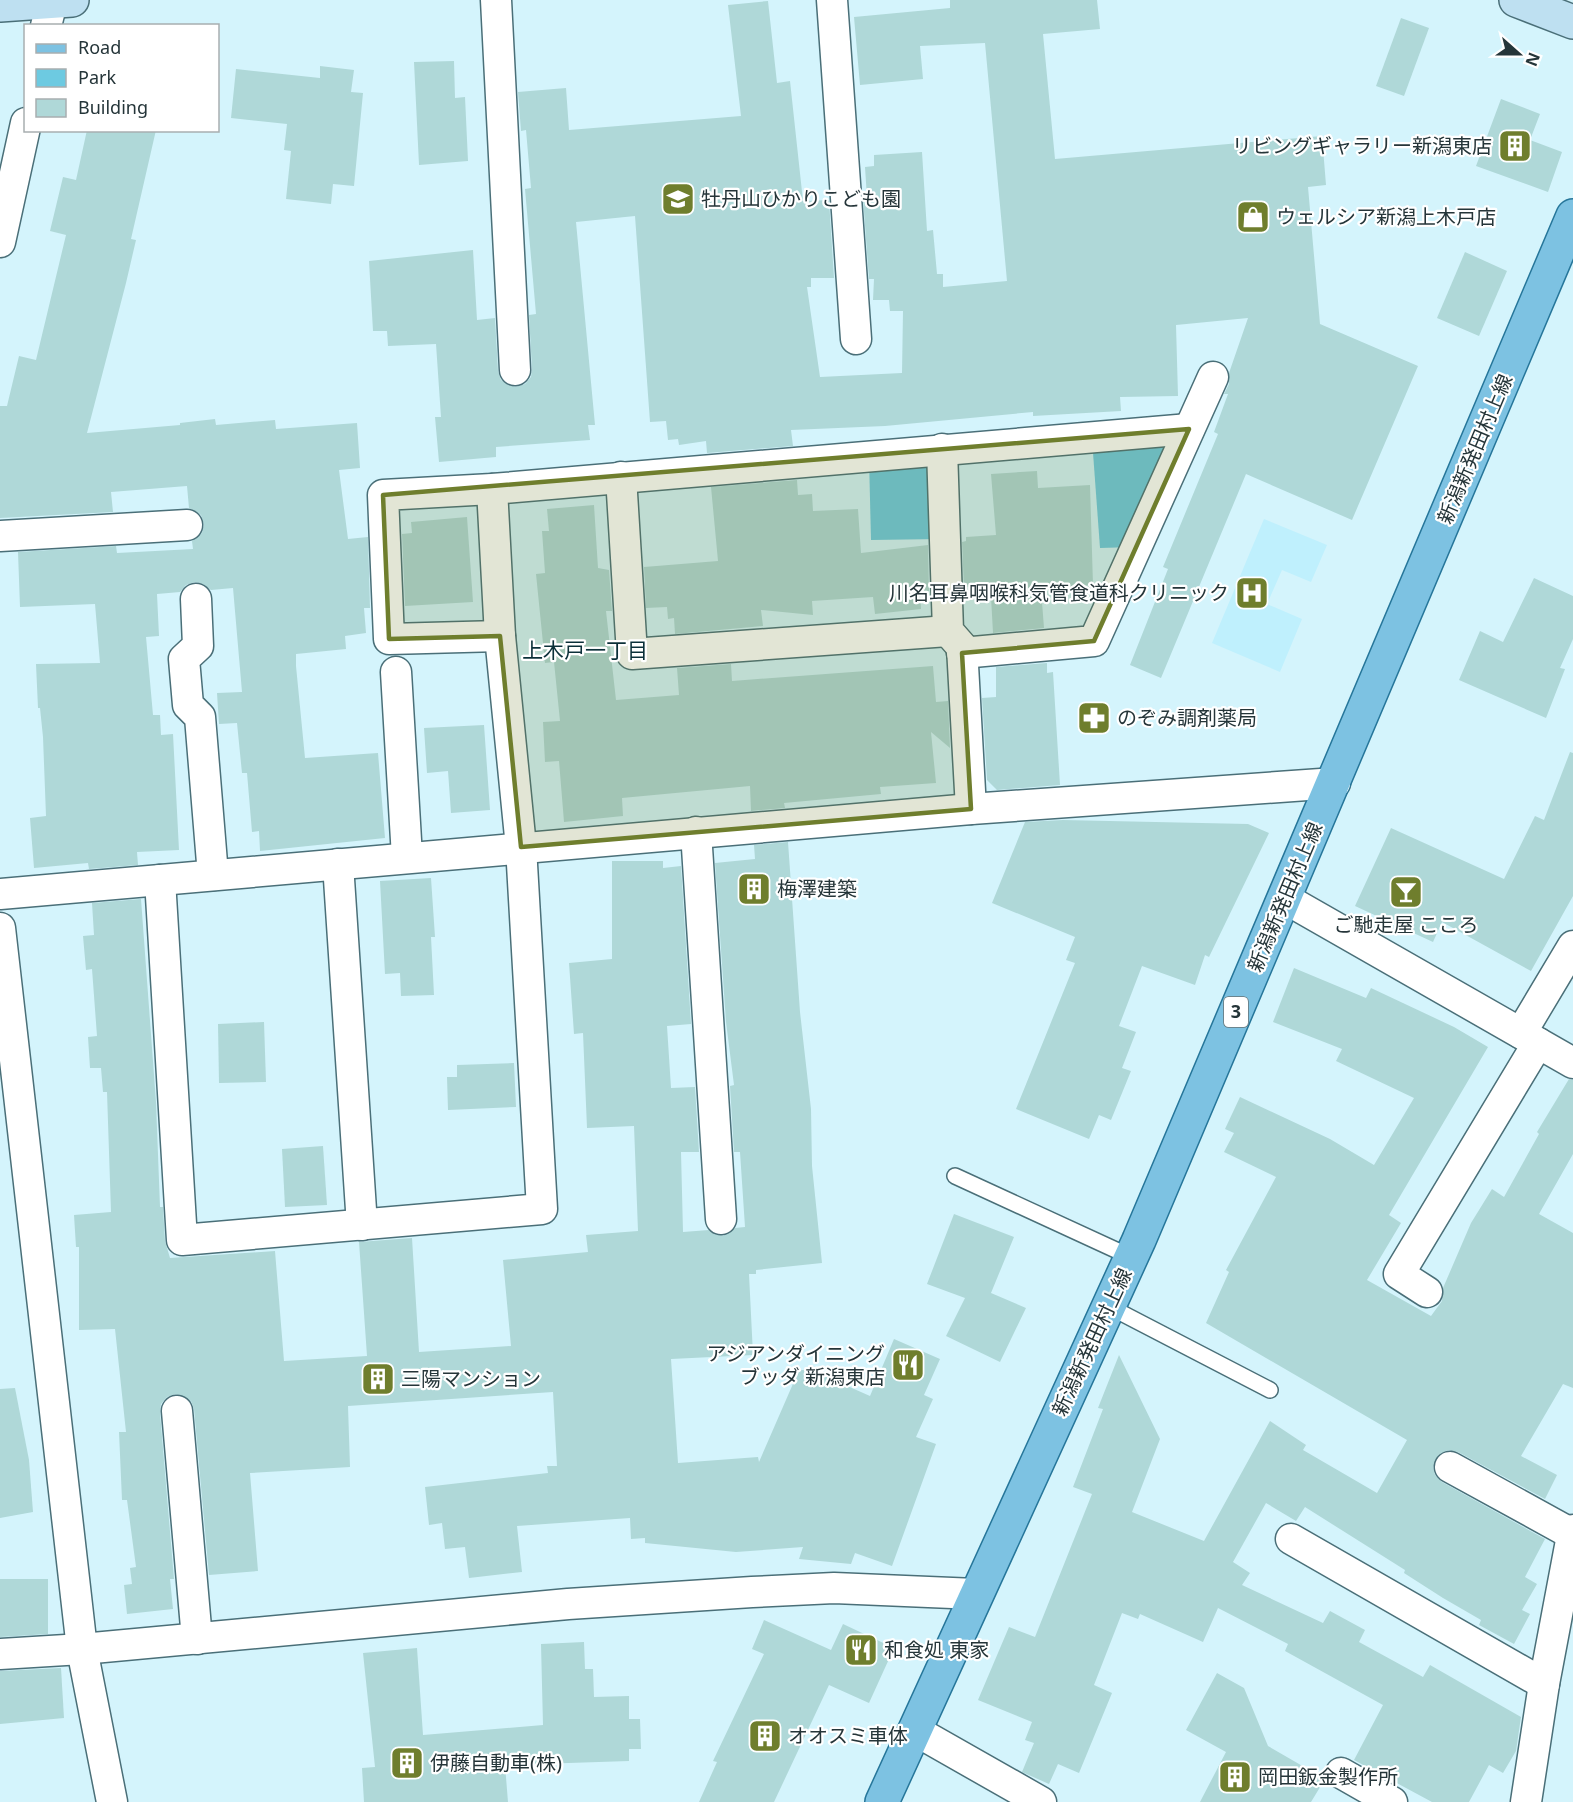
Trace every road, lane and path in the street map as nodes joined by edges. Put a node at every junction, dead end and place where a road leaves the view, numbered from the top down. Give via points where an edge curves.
1 (496, 0) edge
2 (832, 0) edge
3 (1516, 0) edge
4 (0, 5) edge
5 (57, 9) edge
6 (1573, 22) edge
7 (24, 132) edge
8 (1573, 216) edge
9 (0, 242) edge
10 (856, 339) dead end
11 (515, 370) dead end
12 (1213, 377) dead end
13 (1189, 429) junction
14 (942, 449) junction
15 (621, 477) junction
16 (492, 489) junction
17 (187, 525) dead end
18 (0, 536) edge
19 (196, 599) dead end
20 (500, 636) junction
21 (955, 642) junction
22 (396, 672) dead end
23 (1335, 783) junction
24 (971, 809) junction
25 (696, 832) junction
26 (521, 847) junction
27 (407, 857) junction
28 (338, 864) junction
29 (213, 875) junction
30 (160, 880) junction
31 (0, 894) edge
32 (1284, 898) junction
33 (0, 928) edge
34 (1573, 946) edge
35 (1529, 1038) junction
36 (1573, 1063) edge
37 (955, 1176) dead end
38 (721, 1220) dead end
39 (362, 1225) junction
40 (1131, 1257) junction
41 (1427, 1292) dead end
42 (1108, 1306) junction
43 (1270, 1390) dead end
44 (177, 1411) dead end
45 (1450, 1467) dead end
46 (1291, 1539) dead end
47 (1571, 1547) edge
48 (976, 1594) junction
49 (197, 1639) junction
50 (82, 1649) junction
51 (0, 1654) edge
52 (1544, 1684) junction
53 (915, 1731) junction
54 (1341, 1773) dead end
55 (112, 1802) edge
56 (882, 1802) edge
57 (1041, 1802) edge
58 (1392, 1802) edge
59 (1526, 1802) edge

1 - 11 street
2 - 10 street
3 - 6 street
4 - 5 street
7 - 9 street
8 - 23 main road, 新潟新発田村上線 / 3
12 - 13 street
13 - 14 street
13 - 21 street via 1094,641
14 - 15 street
14 - 21 street
15 - 16 street
15 - 21 street via 632,654
16 - 20 street
16 - 20 street via 383,495 389,639
17 - 18 street
19 - 29 street via 198,646 184,659 188,705 200,717
20 - 26 street
21 - 24 street
22 - 27 street
23 - 24 street
23 - 32 main road, 新潟新発田村上線 / 3
24 - 25 street
25 - 26 street
25 - 38 street
26 - 27 street
26 - 39 street via 542,1209
27 - 28 street
28 - 29 street
28 - 39 street
29 - 30 street
30 - 31 street
30 - 39 street via 182,1240
32 - 35 street
32 - 40 main road, 新潟新発田村上線 / 3
33 - 50 street
34 - 35 street
35 - 36 street
35 - 41 street via 1399,1274
37 - 40 lane
40 - 42 main road, 新潟新発田村上線 / 3
42 - 43 lane
42 - 48 main road, 新潟新発田村上線 / 3
44 - 49 street
45 - 47 street
46 - 52 street
47 - 52 street
48 - 49 street via 834,1588 741,1593 568,1604
48 - 53 main road, 新潟新発田村上線 / 3
49 - 50 street
50 - 51 street
50 - 55 street
52 - 59 street
53 - 56 main road, 新潟新発田村上線 / 3
53 - 57 street
54 - 58 street

